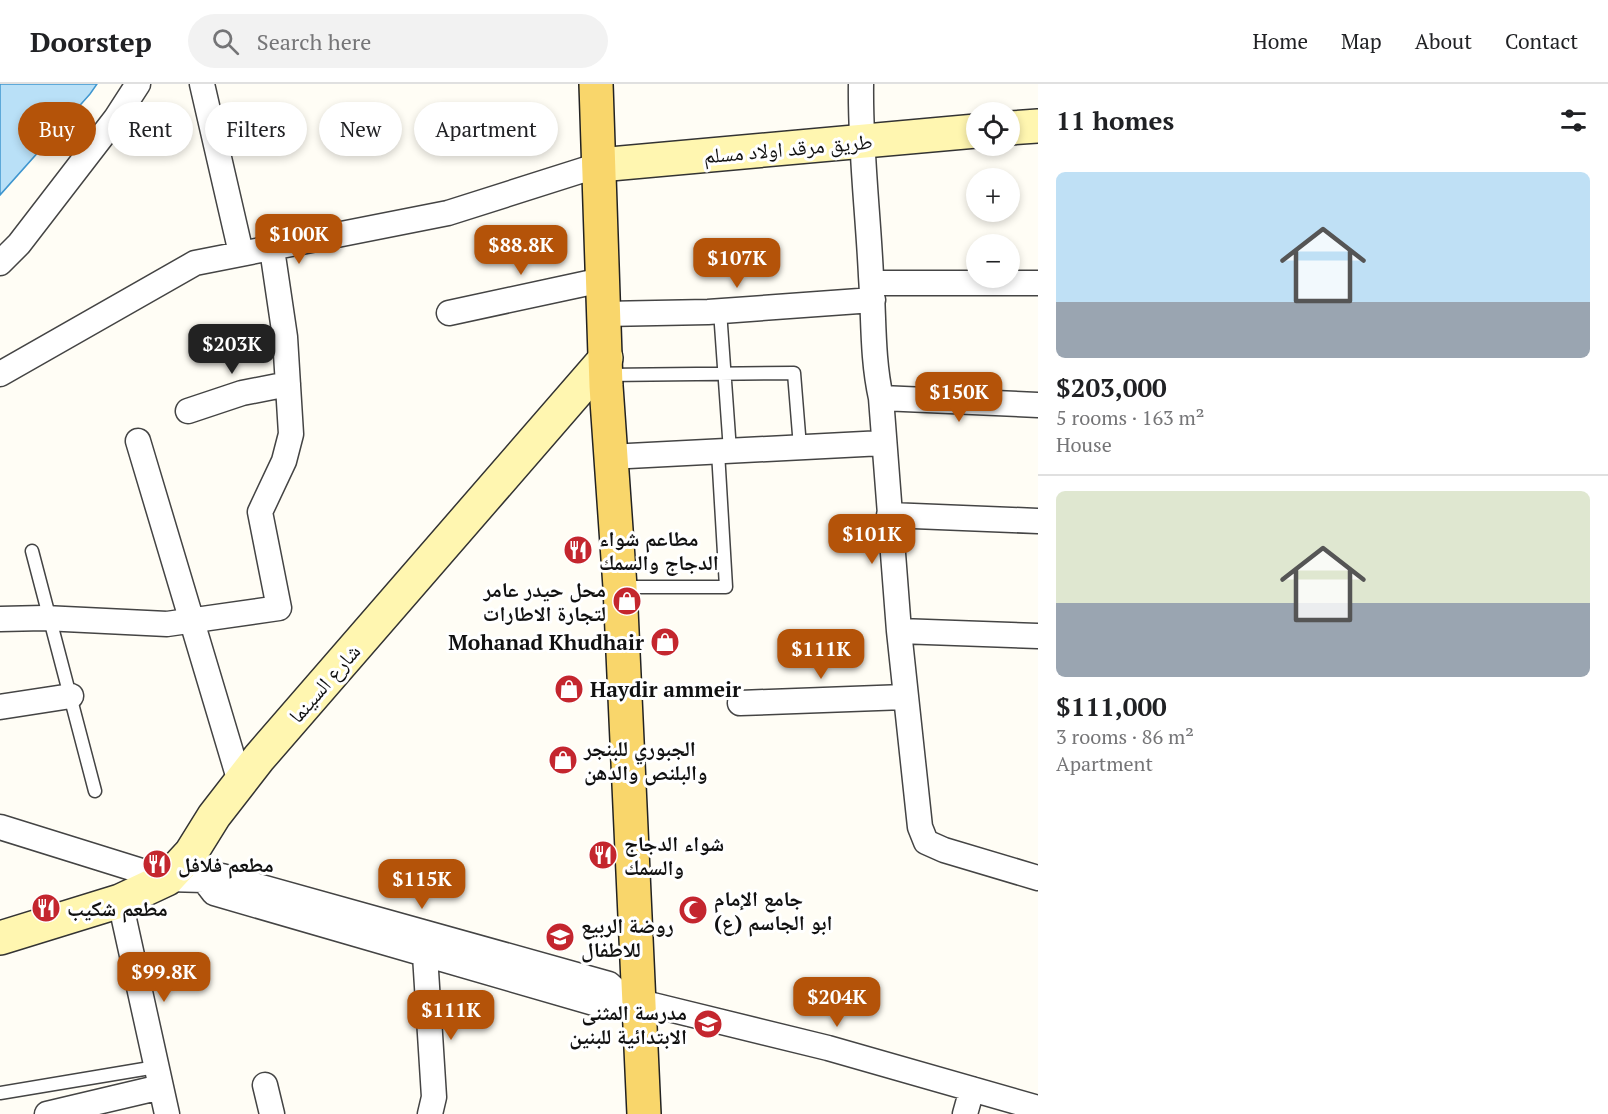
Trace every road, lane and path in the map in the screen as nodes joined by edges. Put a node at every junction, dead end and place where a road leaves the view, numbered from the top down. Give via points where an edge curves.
1 (138, 84) edge
2 (202, 84) edge
3 (596, 84) edge
4 (861, 84) edge
5 (1038, 126) edge
6 (1020, 127) edge
7 (966, 132) edge
8 (860, 141) junction
9 (599, 165) junction
10 (272, 249) junction
11 (241, 253) junction
12 (0, 263) edge
13 (602, 280) junction
14 (1038, 283) edge
15 (872, 292) junction
16 (720, 311) junction
17 (449, 313) dead end
18 (604, 314) junction
19 (606, 367) junction
20 (0, 374) edge
21 (725, 374) junction
22 (288, 384) junction
23 (881, 398) junction
24 (1038, 405) edge
25 (188, 411) dead end
26 (138, 441) dead end
27 (884, 443) junction
28 (800, 447) junction
29 (724, 451) junction
30 (609, 457) junction
31 (889, 515) junction
32 (1038, 521) edge
33 (32, 551) dead end
34 (620, 587) junction
35 (52, 618) junction
36 (0, 619) edge
37 (192, 621) junction
38 (899, 632) junction
39 (1038, 636) edge
40 (71, 696) junction
41 (905, 697) junction
42 (740, 703) dead end
43 (0, 707) edge
44 (240, 782) junction
45 (95, 791) dead end
46 (0, 827) edge
47 (1038, 878) edge
48 (167, 879) junction
49 (204, 880) junction
50 (120, 901) junction
51 (0, 938) edge
52 (425, 955) junction
53 (630, 1000) junction
54 (159, 1077) junction
55 (265, 1085) dead end
56 (972, 1089) junction
57 (0, 1093) edge
58 (1038, 1108) edge
59 (46, 1114) edge
60 (167, 1114) edge
61 (272, 1114) edge
62 (430, 1114) edge
63 (644, 1114) edge
64 (965, 1114) edge

1 - 12 street via 19,244
2 - 11 street
3 - 9 main road
4 - 8 street
5 - 6 street
7 - 8 street, طريق مرقد اولاد مسلم
8 - 9 street, طريق مرقد اولاد مسلم
8 - 15 street
9 - 10 street via 448,213
9 - 13 main road
10 - 11 street
10 - 22 street
11 - 20 street via 195,263
13 - 17 street
13 - 18 main road
14 - 15 street
15 - 16 street
15 - 23 street via 876,376
16 - 18 street
16 - 21 lane
18 - 19 main road
19 - 21 lane
19 - 30 main road
19 - 44 street, شارع السينما
21 - 28 lane via 794,373
21 - 29 lane
22 - 25 street via 242,393
22 - 37 street via 291,434 284,461 260,512 279,608
23 - 24 street
23 - 27 street
26 - 37 street
27 - 28 street
27 - 31 street
28 - 29 street
29 - 30 street
29 - 34 lane via 726,587
30 - 34 main road
31 - 32 street
31 - 38 street
33 - 35 lane
34 - 53 main road
35 - 36 street
35 - 37 street via 167,624
35 - 40 lane
37 - 44 street
38 - 39 street
38 - 41 street
40 - 43 street
40 - 45 lane
41 - 42 street
41 - 47 street via 920,827 926,842
44 - 48 street, شارع السينما via 191,853
46 - 48 street
48 - 49 street
48 - 50 street, شارع السينما
49 - 52 street via 214,893
49 - 53 street via 222,876 609,984
50 - 51 street, شارع السينما
50 - 54 street
52 - 53 street via 603,1006
52 - 62 street via 434,1097
53 - 56 street via 828,1048
53 - 63 main road
54 - 57 lane
54 - 59 street
54 - 60 street
55 - 61 street
56 - 58 street
56 - 64 street

